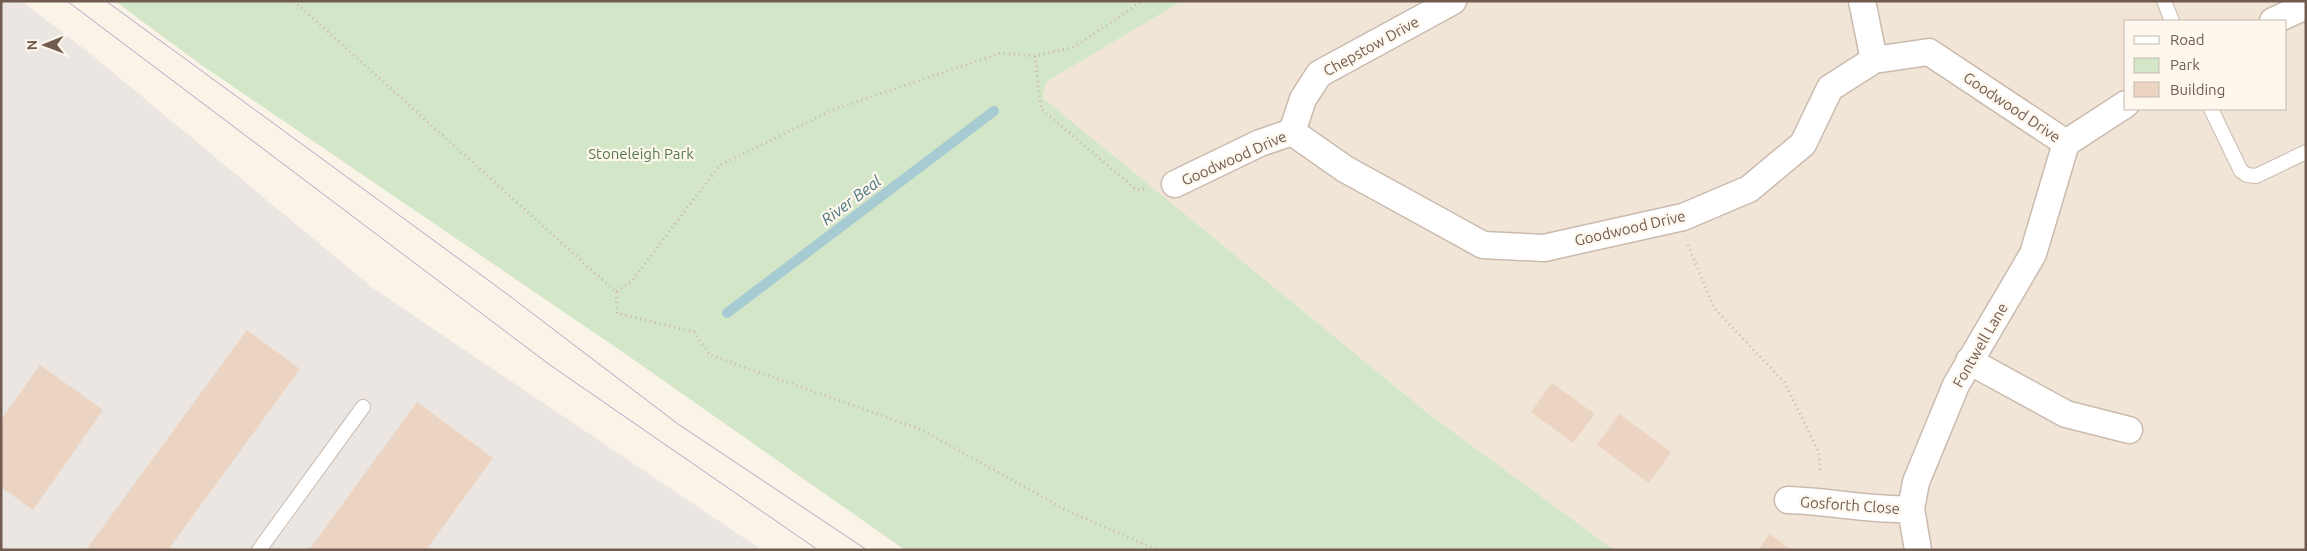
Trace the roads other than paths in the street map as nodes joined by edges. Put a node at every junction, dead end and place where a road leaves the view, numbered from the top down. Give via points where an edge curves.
1 (1453, 1) edge
2 (1862, 1) edge
3 (2164, 1) edge
4 (2306, 6) edge
5 (2172, 20) edge
6 (2275, 20) edge
7 (1874, 60) junction
8 (2124, 105) edge
9 (2211, 110) edge
10 (1292, 132) junction
11 (2066, 144) junction
12 (2306, 152) edge
13 (1175, 184) road end
14 (1970, 361) junction
15 (363, 407) dead end
16 (2129, 430) dead end
17 (1788, 500) dead end
18 (1911, 509) junction
19 (259, 550) edge
20 (1918, 550) edge

1 - 10 street, Chepstow Drive via 1319,74 1303,99
2 - 7 street
3 - 5 lane
4 - 6 street
7 - 10 street, Goodwood Drive via 1830,88 1803,144 1749,190 1677,218 1544,248 1483,244 1345,169
7 - 11 street, Goodwood Drive via 1929,52
8 - 11 street
9 - 12 lane via 2241,171 2247,175 2256,176
10 - 13 street, Goodwood Drive via 1260,143
11 - 14 street, Fontwell Lane via 2033,254
14 - 16 street via 2066,414
14 - 18 street, Fontwell Lane via 1956,385 1916,482
15 - 19 lane
17 - 18 street, Gosforth Close via 1884,510
18 - 20 street, Fontwell Lane

